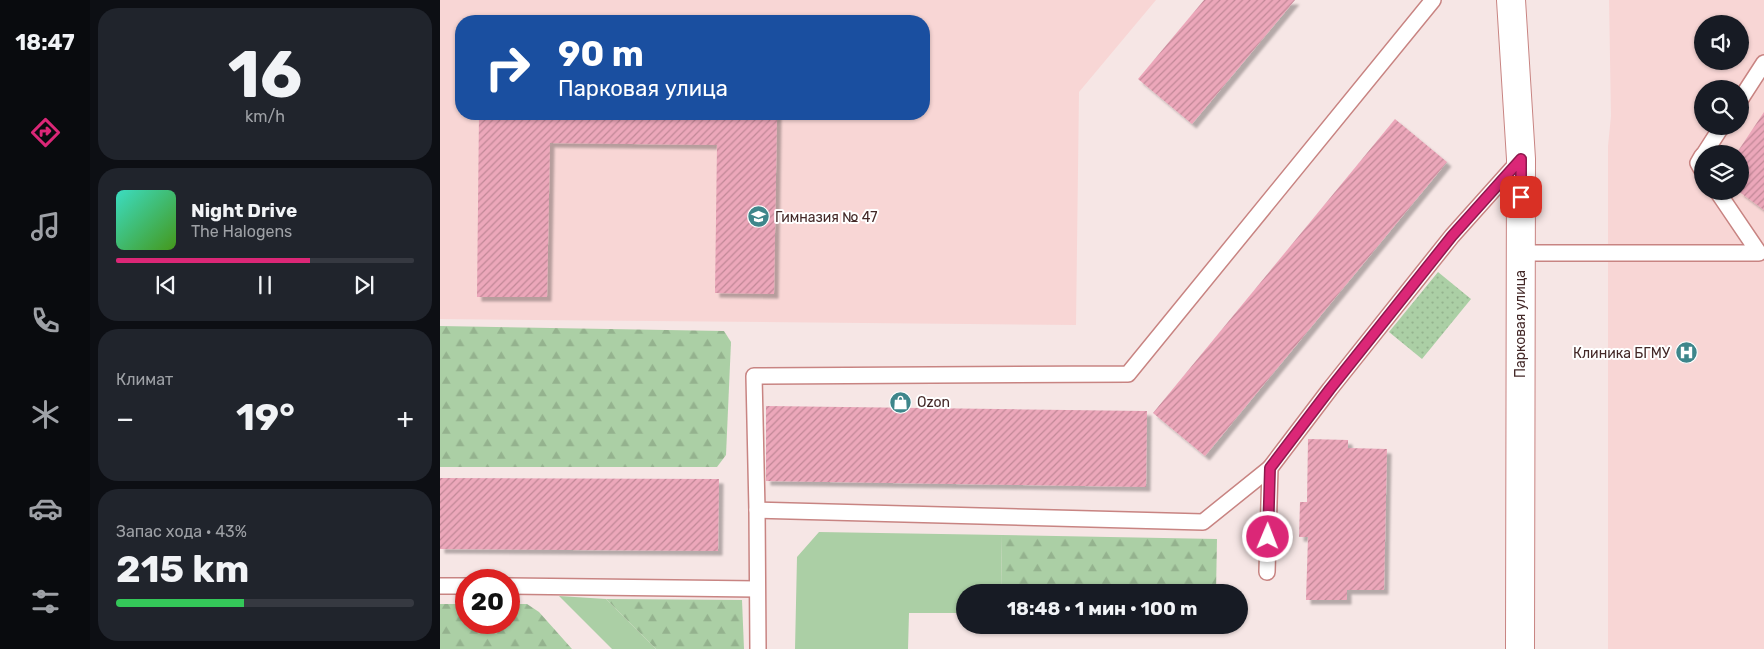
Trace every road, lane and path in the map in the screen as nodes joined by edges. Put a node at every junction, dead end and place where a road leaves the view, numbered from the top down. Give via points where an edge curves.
1 (1433, 0) edge
2 (1511, 0) edge
3 (1764, 64) edge
4 (1749, 86) edge
5 (1521, 159) junction
6 (1723, 200) edge
7 (1520, 253) junction
8 (1270, 468) junction
9 (757, 510) junction
10 (1267, 572) dead end
11 (440, 586) edge
12 (455, 586) edge
13 (520, 586) edge
14 (757, 589) junction
15 (758, 649) edge
16 (1520, 649) edge

1 - 9 lane via 1128,374 754,376
2 - 5 street, Парковая улица
3 - 4 lane
5 - 7 street, Парковая улица
5 - 8 lane via 1452,236
6 - 7 lane via 1759,252
7 - 16 street, Парковая улица
8 - 9 lane via 1203,522
8 - 10 lane
9 - 14 lane
11 - 12 lane
13 - 14 lane
14 - 15 lane

